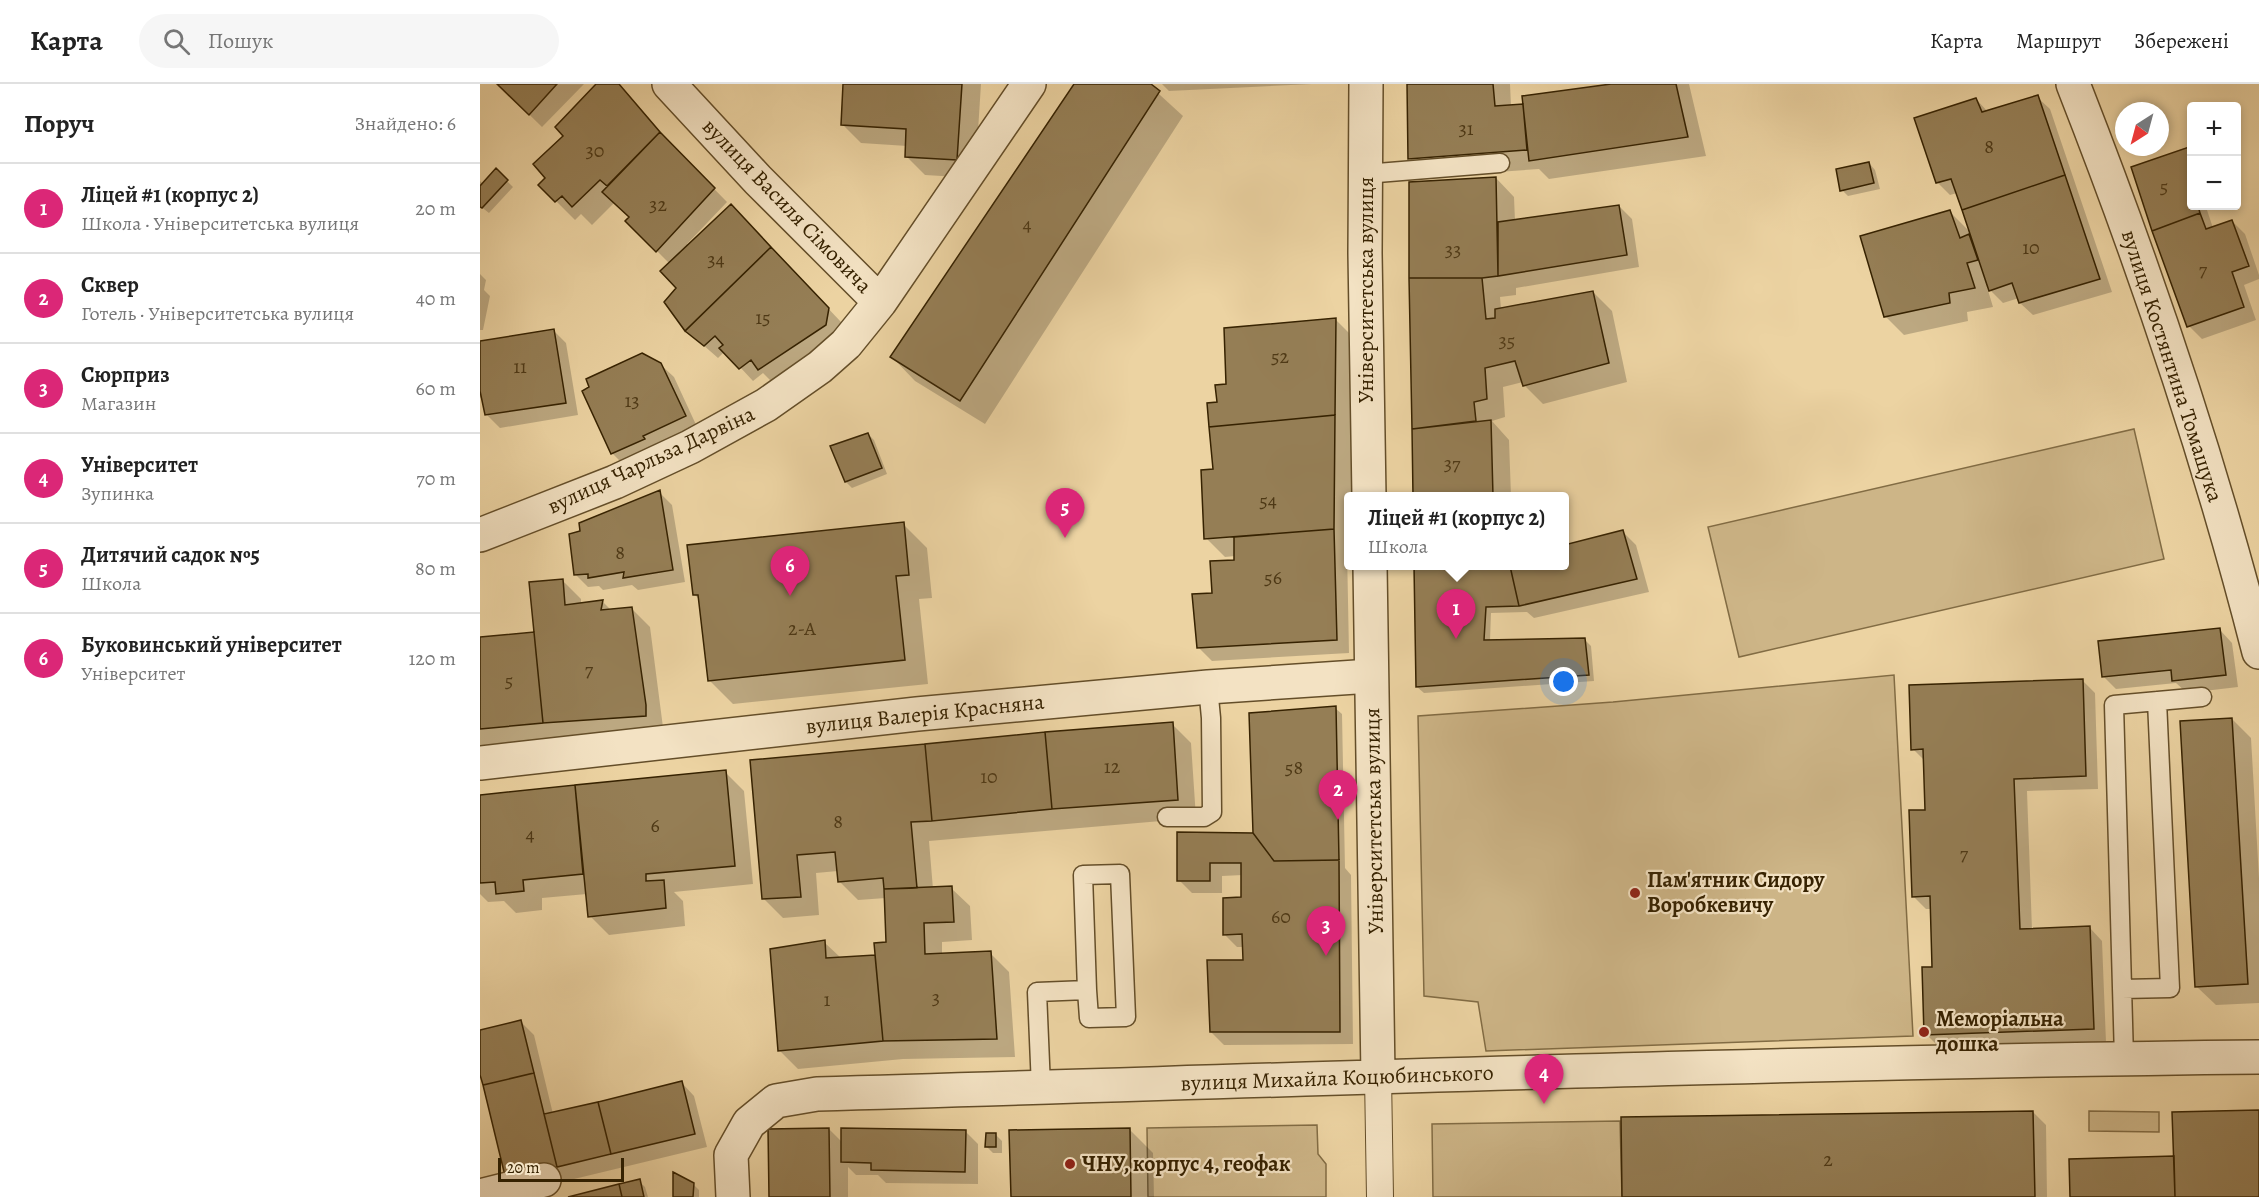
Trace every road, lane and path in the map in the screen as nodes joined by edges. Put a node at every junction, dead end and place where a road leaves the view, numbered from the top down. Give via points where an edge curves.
1 (669, 84) edge
2 (1029, 84) edge
3 (1366, 84) edge
4 (2073, 84) edge
5 (1500, 163) dead end
6 (1365, 174) junction
7 (880, 302) junction
8 (1369, 492) edge
9 (480, 535) edge
10 (1370, 570) edge
11 (2259, 652) edge
12 (1371, 676) junction
13 (1208, 687) junction
14 (2202, 697) dead end
15 (2157, 701) junction
16 (480, 763) edge
17 (1167, 817) dead end
18 (2122, 988) junction
19 (1087, 990) junction
20 (2259, 1057) edge
21 (2124, 1058) junction
22 (1378, 1076) junction
23 (1041, 1087) junction
24 (544, 1180) dead end
25 (480, 1196) edge
26 (733, 1197) edge
27 (1380, 1197) edge

1 - 7 street, вулиця Василя Сімовича
2 - 7 street, вулиця Чарльза Дарвіна
3 - 6 street, Університетська вулиця
4 - 11 street, вулиця Костянтина Томащука via 2179,374
5 - 6 lane
6 - 8 street, Університетська вулиця
7 - 9 street, вулиця Чарльза Дарвіна via 846,344 766,405 615,482
10 - 12 street, Університетська вулиця
12 - 13 street, вулиця Валерія Красняна
12 - 22 street, Університетська вулиця
13 - 16 street, вулиця Валерія Красняна via 917,714
13 - 17 lane via 1212,812 1204,817
14 - 15 lane
15 - 18 lane via 2114,705
15 - 18 lane via 2170,988
18 - 21 lane
19 - 19 lane via 1083,875 1120,874 1126,1017 1089,1018
19 - 23 lane via 1038,992
20 - 21 street, вулиця Михайла Коцюбинського
21 - 22 street, вулиця Михайла Коцюбинського
22 - 23 street, вулиця Михайла Коцюбинського
22 - 27 street
23 - 26 street, вулиця Михайла Коцюбинського via 817,1094 776,1101 749,1123 732,1155
24 - 25 street

